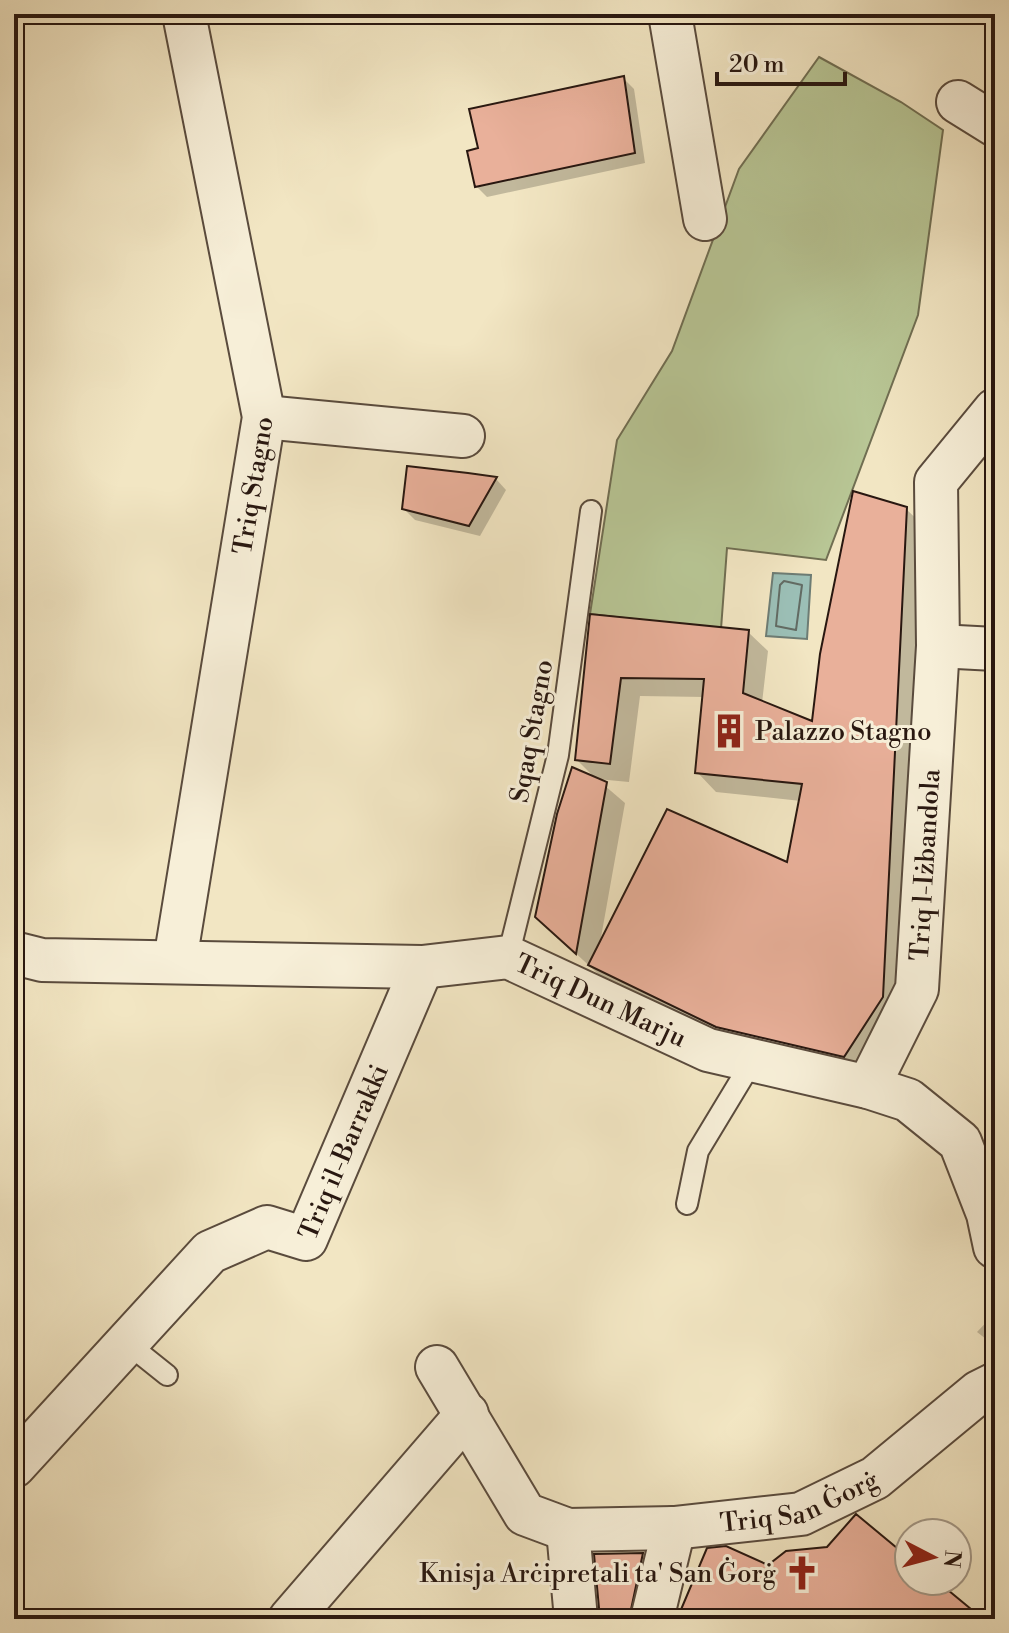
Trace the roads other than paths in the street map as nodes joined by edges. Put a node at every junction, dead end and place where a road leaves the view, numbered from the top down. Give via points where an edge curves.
1 (184, 14) edge
2 (670, 14) edge
3 (958, 102) dead end
4 (995, 125) edge
5 (705, 219) dead end
6 (995, 410) edge
7 (264, 417) junction
8 (463, 436) dead end
9 (591, 511) dead end
10 (938, 646) junction
11 (995, 649) edge
12 (14, 953) edge
13 (508, 957) junction
14 (175, 961) junction
15 (422, 967) junction
16 (753, 1060) junction
17 (868, 1087) junction
18 (687, 1204) dead end
19 (995, 1247) edge
20 (127, 1343) junction
21 (437, 1367) dead end
22 (167, 1375) dead end
23 (995, 1384) edge
24 (467, 1414) junction
25 (14, 1466) edge
26 (674, 1528) junction
27 (568, 1530) junction
28 (290, 1619) edge
29 (576, 1619) edge
30 (652, 1619) edge

1 - 7 street, Triq Stagno
2 - 5 street
3 - 4 street
6 - 10 street, Triq l-Iżbandola via 936,482
7 - 8 street
7 - 14 street, Triq Stagno
9 - 13 lane, Sqaq Stagno via 558,755
10 - 11 street
10 - 17 street, Triq l-Iżbandola via 917,989
12 - 14 street, Triq Dun Marju via 42,960
13 - 15 street, Triq Dun Marju
13 - 16 street, Triq Dun Marju via 708,1050
14 - 15 street, Triq Dun Marju
15 - 20 street, Triq il-Barrakki via 306,1239 267,1227 210,1252
16 - 17 street, Triq Dun Marju
16 - 18 lane via 698,1151
17 - 19 street, Triq Dun Marju via 908,1100 960,1142
20 - 22 lane
20 - 25 street, Triq il-Barrakki
21 - 24 street, Triq San Ġorġ
23 - 26 street, Triq San Ġorġ via 875,1478 801,1514
24 - 27 street, Triq San Ġorġ via 525,1514
24 - 28 street
26 - 27 street, Triq San Ġorġ
26 - 30 street
27 - 29 street

